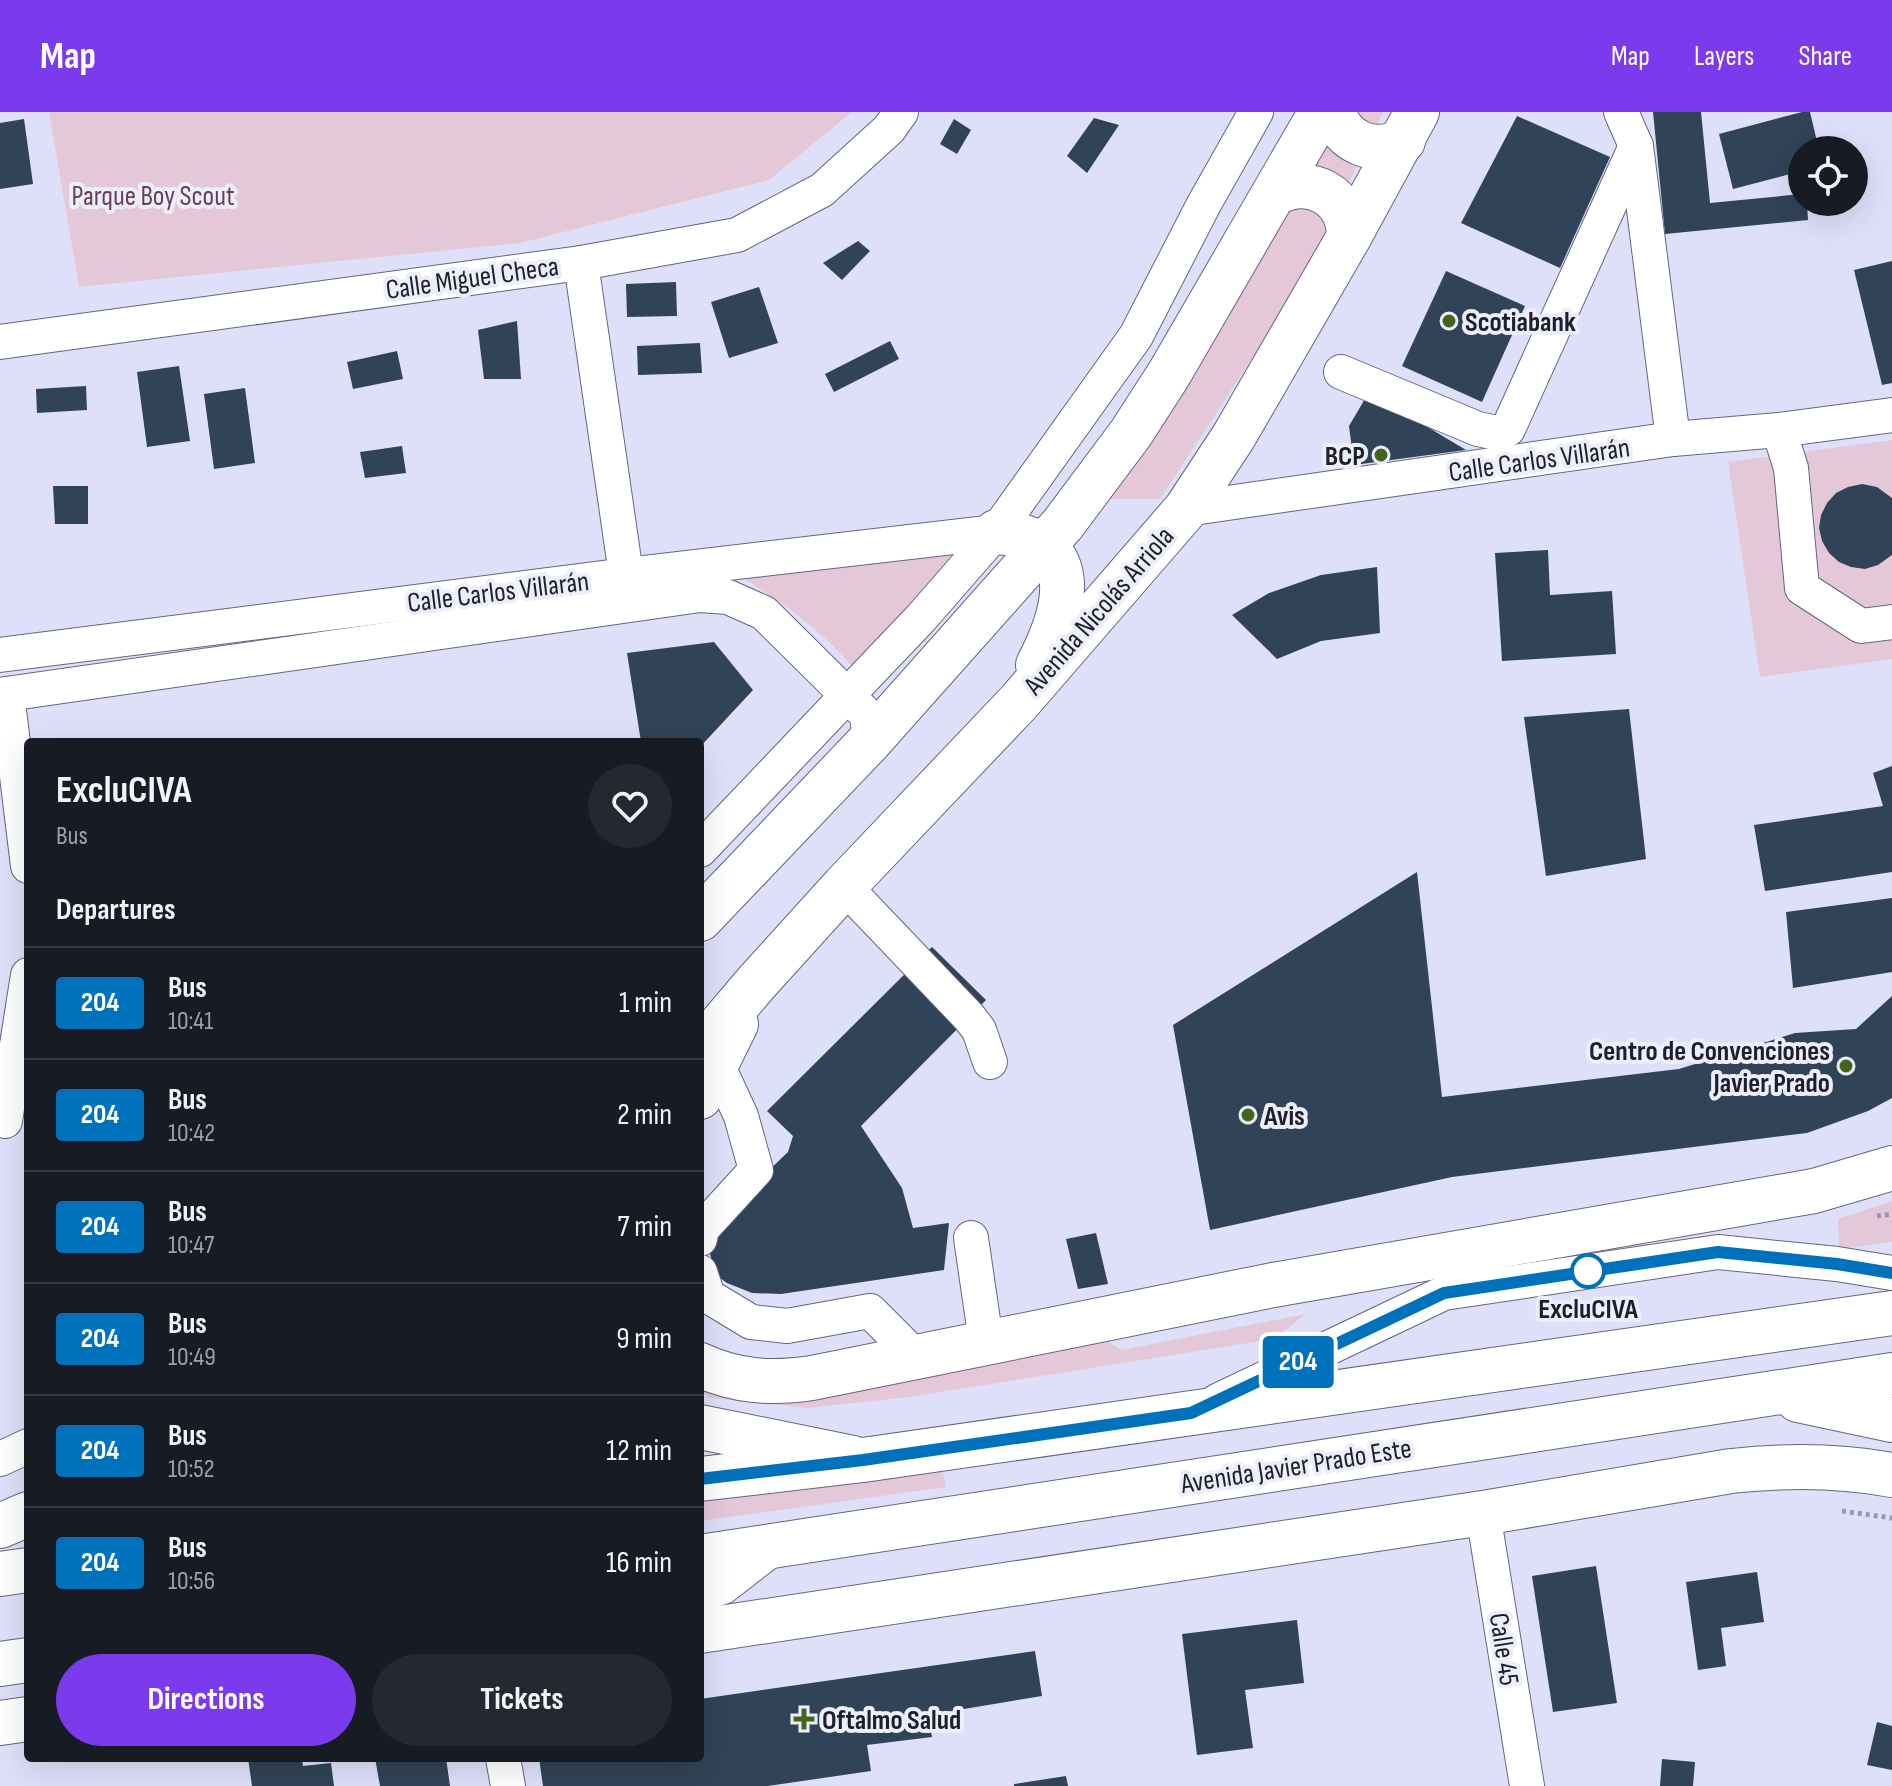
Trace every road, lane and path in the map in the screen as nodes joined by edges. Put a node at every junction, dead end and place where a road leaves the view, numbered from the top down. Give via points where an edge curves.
1 (901, 112) edge
2 (1256, 112) edge
3 (1321, 112) edge
4 (1333, 112) edge
5 (1621, 112) edge
6 (1410, 126) edge
7 (1636, 146) junction
8 (1274, 194) junction
9 (1349, 237) junction
10 (581, 263) junction
11 (0, 342) edge
12 (1341, 372) dead end
13 (1892, 415) edge
14 (1779, 430) junction
15 (1673, 439) junction
16 (1186, 509) junction
17 (996, 532) junction
18 (1045, 545) junction
19 (628, 590) junction
20 (1892, 622) edge
21 (0, 655) edge
22 (3, 695) edge
23 (849, 696) junction
24 (1018, 703) junction
25 (870, 741) junction
26 (24, 839) edge
27 (704, 846) edge
28 (844, 886) junction
29 (704, 915) edge
30 (24, 1000) edge
31 (706, 1056) edge
32 (990, 1062) dead end
33 (5, 1121) dead end
34 (1892, 1168) edge
35 (704, 1227) edge
36 (971, 1238) dead end
37 (1892, 1273) edge
38 (704, 1284) edge
39 (1892, 1313) edge
40 (704, 1319) edge
41 (751, 1322) junction
42 (986, 1341) junction
43 (915, 1356) junction
44 (704, 1367) edge
45 (1892, 1375) edge
46 (1756, 1394) junction
47 (1191, 1413) junction
48 (1892, 1420) edge
49 (704, 1428) edge
50 (24, 1448) edge
51 (0, 1459) edge
52 (863, 1460) junction
53 (1892, 1475) edge
54 (704, 1479) edge
55 (1483, 1513) junction
56 (24, 1516) edge
57 (0, 1526) edge
58 (778, 1544) junction
59 (704, 1556) edge
60 (24, 1571) edge
61 (0, 1574) edge
62 (704, 1594) edge
63 (704, 1630) edge
64 (24, 1661) edge
65 (0, 1664) edge
66 (24, 1720) edge
67 (0, 1723) edge
68 (504, 1762) edge
69 (508, 1786) edge
70 (1527, 1786) edge

1 - 10 street, Calle Miguel Checa via 822,190 737,235
2 - 17 street via 1136,336
3 - 8 main road
4 - 6 main road via 1343,131 1376,148
5 - 7 street
6 - 9 main road, Avenida Nicolás Arriola
7 - 12 street via 1508,429 1478,429
7 - 15 street
8 - 9 main road via 1305,185 1325,192 1341,207
8 - 18 main road via 1138,421
9 - 16 main road, Avenida Nicolás Arriola
10 - 11 street, Calle Miguel Checa
10 - 19 street
13 - 14 street, Calle Carlos Villarán
14 - 15 street, Calle Carlos Villarán
14 - 20 street via 1791,468 1802,588 1861,626
15 - 16 street, Calle Carlos Villarán
16 - 24 main road, Avenida Nicolás Arriola
17 - 18 main road via 1027,536
17 - 19 street, Calle Carlos Villarán
17 - 23 street
18 - 24 main road via 1061,576 1060,608
18 - 25 main road
19 - 21 street, Calle Carlos Villarán
19 - 22 street, Calle Carlos Villarán
19 - 23 street, Calle Carlos Villarán via 728,597 749,604
22 - 26 street
23 - 25 street, Calle Carlos Villarán via 867,715
23 - 27 street
24 - 28 main road, Avenida Nicolás Arriola
25 - 29 main road
28 - 31 main road, Avenida Nicolás Arriola via 757,982
28 - 32 street via 969,1017
30 - 33 street
31 - 35 street via 741,1116 756,1170
34 - 42 main road via 1814,1191
36 - 42 street
37 - 47 street via 1718,1252 1444,1293
38 - 41 street via 708,1296
39 - 47 main road
40 - 41 street
41 - 43 street via 787,1326 870,1311
42 - 43 main road
43 - 44 main road via 770,1383 733,1378
45 - 46 main road, Avenida Javier Prado Este
46 - 48 main road
46 - 58 main road, Avenida Javier Prado Este
47 - 52 main road
49 - 52 main road
50 - 51 street
52 - 54 main road
53 - 55 main road via 1830,1466 1765,1467
55 - 63 main road
55 - 70 street, Calle 45
56 - 57 main road
58 - 59 main road, Avenida Javier Prado Este
58 - 62 street via 723,1587
60 - 61 main road
64 - 65 main road
66 - 67 main road
68 - 69 street

